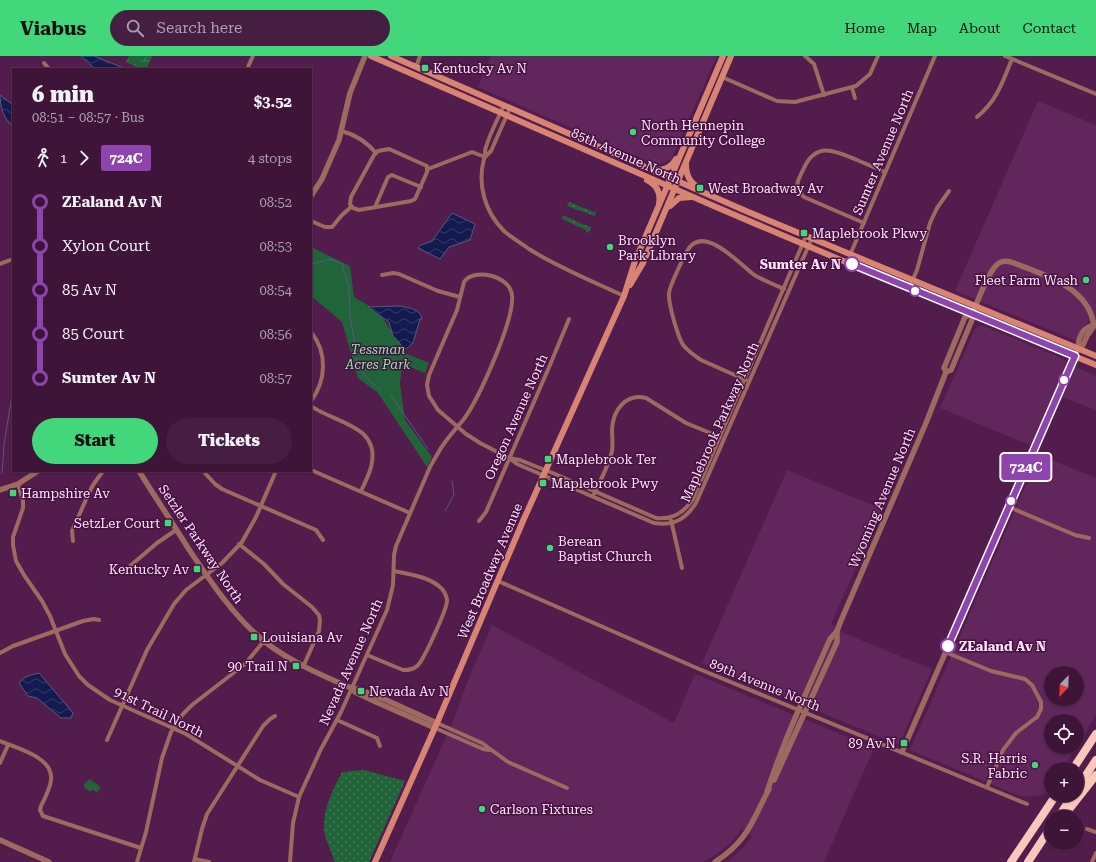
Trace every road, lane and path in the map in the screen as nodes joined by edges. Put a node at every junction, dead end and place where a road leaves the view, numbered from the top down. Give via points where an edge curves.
1 (253, 56) edge
2 (365, 56) edge
3 (371, 56) edge
4 (390, 56) edge
5 (420, 56) edge
6 (723, 56) edge
7 (731, 56) edge
8 (805, 56) edge
9 (878, 56) edge
10 (935, 56) edge
11 (1005, 56) edge
12 (1012, 59) junction
13 (44, 63) dead end
14 (416, 67) junction
15 (48, 68) edge
16 (247, 68) edge
17 (722, 77) junction
18 (852, 88) junction
19 (1096, 94) edge
20 (824, 95) junction
21 (855, 98) dead end
22 (507, 107) junction
23 (504, 114) junction
24 (977, 117) dead end
25 (342, 131) junction
26 (690, 135) junction
27 (563, 140) junction
28 (376, 153) junction
29 (485, 157) junction
30 (686, 162) junction
31 (428, 168) junction
32 (651, 170) junction
33 (886, 172) junction
34 (671, 179) junction
35 (678, 182) junction
36 (668, 186) junction
37 (421, 187) junction
38 (675, 189) junction
39 (950, 191) dead end
40 (312, 194) edge
41 (693, 197) junction
42 (351, 207) junction
43 (375, 207) junction
44 (658, 210) junction
45 (746, 211) junction
46 (665, 212) junction
47 (312, 221) edge
48 (864, 222) junction
49 (809, 237) junction
50 (806, 244) junction
51 (850, 255) junction
52 (12, 259) edge
53 (0, 264) edge
54 (382, 275) dead end
55 (913, 281) junction
56 (909, 288) junction
57 (783, 289) junction
58 (789, 290) junction
59 (625, 293) junction
60 (460, 297) junction
61 (975, 307) junction
62 (972, 314) junction
63 (569, 319) dead end
64 (1095, 325) edge
65 (312, 334) edge
66 (1078, 349) junction
67 (1075, 356) junction
68 (1096, 356) edge
69 (1096, 365) edge
70 (745, 379) junction
71 (750, 381) junction
72 (312, 400) edge
73 (312, 407) edge
74 (458, 427) junction
75 (719, 437) junction
76 (724, 439) junction
77 (509, 458) junction
78 (312, 470) edge
79 (36, 472) edge
80 (102, 472) edge
81 (140, 472) edge
82 (204, 472) edge
83 (276, 472) edge
84 (545, 474) junction
85 (18, 484) junction
86 (0, 490) edge
87 (361, 491) junction
88 (595, 492) junction
89 (593, 497) junction
90 (261, 507) junction
91 (1009, 507) junction
92 (410, 513) junction
93 (670, 518) junction
94 (479, 521) dead end
95 (672, 523) junction
96 (176, 530) junction
97 (1089, 538) dead end
98 (323, 540) dead end
99 (73, 541) dead end
100 (239, 544) junction
101 (130, 566) dead end
102 (682, 568) dead end
103 (394, 571) junction
104 (206, 574) junction
105 (498, 581) junction
106 (99, 620) dead end
107 (56, 631) junction
108 (837, 631) junction
109 (264, 641) junction
110 (945, 652) junction
111 (0, 653) edge
112 (367, 655) junction
113 (303, 667) junction
114 (351, 688) junction
115 (122, 705) junction
116 (800, 710) junction
117 (806, 712) junction
118 (275, 716) dead end
119 (337, 720) junction
120 (436, 725) junction
121 (174, 728) junction
122 (1096, 734) edge
123 (107, 740) dead end
124 (0, 741) edge
125 (8, 745) junction
126 (380, 746) dead end
127 (902, 752) junction
128 (1096, 760) edge
129 (1078, 762) edge
130 (0, 763) edge
131 (238, 766) junction
132 (1096, 775) edge
133 (1084, 778) edge
134 (987, 787) junction
135 (567, 788) dead end
136 (767, 792) junction
137 (299, 797) junction
138 (1051, 802) edge
139 (1027, 804) dead end
140 (1068, 810) edge
141 (1033, 828) junction
142 (1087, 829) dead end
143 (1044, 832) edge
144 (1096, 832) edge
145 (1044, 839) edge
146 (0, 840) edge
147 (141, 848) junction
148 (1096, 853) edge
149 (195, 860) edge
150 (1029, 860) edge
151 (49, 862) edge
152 (137, 862) edge
153 (209, 862) edge
154 (290, 862) edge
155 (375, 862) edge
156 (716, 862) edge
157 (1011, 862) edge
158 (1092, 862) edge

1 - 16 street
2 - 25 street via 350,93
3 - 23 main road, 85th Avenue North
4 - 14 main road, 85th Avenue North
5 - 14 street
6 - 26 main road, West Broadway Avenue
7 - 17 main road, West Broadway Avenue
8 - 20 street via 814,64
9 - 18 street via 870,74
10 - 33 street, Sumter Avenue North
11 - 12 street
12 - 19 street
12 - 24 street via 996,96
13 - 15 street
14 - 22 main road, 85th Avenue North
17 - 20 street via 777,101 795,102
17 - 30 main road, West Broadway Avenue
18 - 20 street
18 - 21 street
22 - 23 street
22 - 32 main road, 85th Avenue North
23 - 27 main road, 85th Avenue North
23 - 29 street via 485,148
25 - 28 street via 359,137
25 - 40 street via 322,179
26 - 32 main road via 672,166 662,170
26 - 34 main road, West Broadway Avenue
27 - 36 main road, 85th Avenue North
27 - 44 main road via 654,184 660,198
28 - 31 street via 389,149 425,164
28 - 42 street via 351,197
29 - 31 street via 472,152
29 - 59 street via 481,179 484,199 492,216 504,231 554,264
30 - 35 main road, West Broadway Avenue
30 - 45 main road via 688,176 694,185 740,205
31 - 37 street
32 - 34 main road, 85th Avenue North
33 - 48 street, Sumter Avenue North
33 - 48 street via 839,152 826,150 810,158 800,177 797,188 800,195
34 - 35 main road, 85th Avenue North
34 - 36 main road, West Broadway Avenue
35 - 38 main road, West Broadway Avenue
35 - 45 main road, 85th Avenue North
36 - 38 main road, 85th Avenue North
36 - 44 main road, West Broadway Avenue
37 - 43 street via 413,200
37 - 43 street via 392,175 388,177
38 - 41 main road, 85th Avenue North
38 - 46 main road, West Broadway Avenue
39 - 55 street via 937,208 930,223
41 - 46 main road via 672,202
41 - 50 main road, 85th Avenue North
42 - 43 street via 359,210
42 - 47 street via 332,226 325,227
44 - 59 main road, West Broadway Avenue via 631,272
45 - 49 main road, 85th Avenue North
46 - 59 main road, West Broadway Avenue via 643,263
48 - 51 street, Sumter Avenue North
49 - 50 street, Maplebrook Parkway North
49 - 51 main road, 85th Avenue North
50 - 56 main road, 85th Avenue North
50 - 57 street, Maplebrook Parkway North
50 - 58 street, Maplebrook Parkway North
51 - 55 main road, 85th Avenue North
52 - 53 street
54 - 60 street via 399,274 443,293
55 - 56 street
55 - 61 main road, 85th Avenue North
56 - 62 main road, 85th Avenue North
57 - 58 street
57 - 70 street, Maplebrook Parkway North
57 - 70 street via 762,279 726,251 704,240 695,242 689,248 669,292 679,336 684,346 701,360
58 - 71 street, Maplebrook Parkway North
59 - 84 main road, West Broadway Avenue
60 - 74 street via 455,317 427,385 434,406
60 - 74 street, Nevada Avenue North via 466,278 479,274 505,281 511,290 512,302 504,335 479,392
61 - 62 street, Wyoming Avenue North
61 - 64 street, Wyoming Avenue North via 988,277 999,263 1005,261 1070,288 1086,302
61 - 66 main road, 85th Avenue North
62 - 67 main road, 85th Avenue North
62 - 108 street, Wyoming Avenue North via 972,320 951,370 946,372
63 - 77 street, Oregon Avenue North
64 - 66 street
65 - 72 street via 323,357 323,373
66 - 67 street
66 - 68 main road, 85th Avenue North
67 - 69 main road, 85th Avenue North
67 - 91 street
70 - 71 street
70 - 75 street, Maplebrook Parkway North
71 - 76 street, Maplebrook Parkway North
73 - 87 street via 359,430 369,441 373,455 372,463
74 - 77 street via 480,443
74 - 92 street, Nevada Avenue North via 438,453
75 - 76 street
75 - 88 street via 686,422 646,398 631,398 623,402 616,414 612,428 612,451
75 - 93 street, Maplebrook Parkway North via 689,506
76 - 95 street, Maplebrook Parkway North via 696,503 684,518
77 - 84 street via 517,464
77 - 94 street, Oregon Avenue North via 486,512
78 - 87 street
79 - 85 street
80 - 99 street via 93,485 72,531
81 - 96 street, Setzler Parkway North
82 - 90 street via 222,489
83 - 90 street
84 - 88 street
84 - 89 street
84 - 105 main road, West Broadway Avenue
85 - 86 street
85 - 107 street, 91st Trail North via 23,508 13,536 15,557 42,601
87 - 92 street
88 - 89 street
88 - 93 street via 656,518
89 - 95 street via 654,523
90 - 98 street via 316,530
90 - 100 street via 250,530
91 - 97 street
91 - 110 street
92 - 103 street, Nevada Avenue North via 396,546
93 - 95 street
95 - 102 street
96 - 101 street
96 - 104 street, Setzler Parkway North
100 - 104 street via 222,563
100 - 113 street via 319,615 319,631
103 - 112 street, Nevada Avenue North via 390,602
103 - 112 street via 412,574 443,589 447,600 445,609 423,659 413,669 403,670
104 - 109 street, Setzler Parkway North via 229,607
104 - 115 street via 186,590 174,604 147,650
105 - 116 street, 89th Avenue North
105 - 120 main road, West Broadway Avenue
106 - 107 street via 84,621
107 - 111 street
107 - 115 street, 91st Trail North via 65,654 79,676 98,693
108 - 116 street, Wyoming Avenue North via 830,639
108 - 117 street, Wyoming Avenue North via 837,642
109 - 113 street, Setzler Parkway North
109 - 121 street via 245,664 192,705
110 - 127 street
110 - 134 street via 991,671 1025,679 1032,685 1041,702 1038,717 1016,733 1003,750
112 - 114 street, Nevada Avenue North
113 - 114 street, Setzler Parkway North
114 - 119 street, Nevada Avenue North
114 - 120 street, Setzler Parkway North via 376,702
115 - 121 street, 91st Trail North
115 - 123 street
116 - 117 street, 89th Avenue North
116 - 136 street, Wyoming Avenue North via 776,764
117 - 127 street, 89th Avenue North
117 - 136 street, Wyoming Avenue North
118 - 131 street via 263,726
119 - 126 street via 377,738
119 - 137 street, Nevada Avenue North
120 - 135 street via 483,749 490,750 508,762
120 - 155 main road, West Broadway Avenue
121 - 131 street, 91st Trail North
121 - 147 street via 165,746
122 - 129 highway
124 - 125 street
125 - 130 street
125 - 147 street via 38,758 50,770 51,781 40,810 43,816
127 - 134 street, 89th Avenue North
128 - 133 highway
131 - 137 street, 91st Trail North via 260,780
131 - 149 street via 204,821
132 - 140 highway
134 - 139 street, 89th Avenue North
136 - 156 street, Wyoming Avenue North via 743,838
137 - 154 street, Nevada Avenue North via 293,823
138 - 141 highway
141 - 143 highway
141 - 157 highway
142 - 144 street
145 - 150 highway
146 - 151 street
147 - 152 street
148 - 158 street
149 - 153 street

